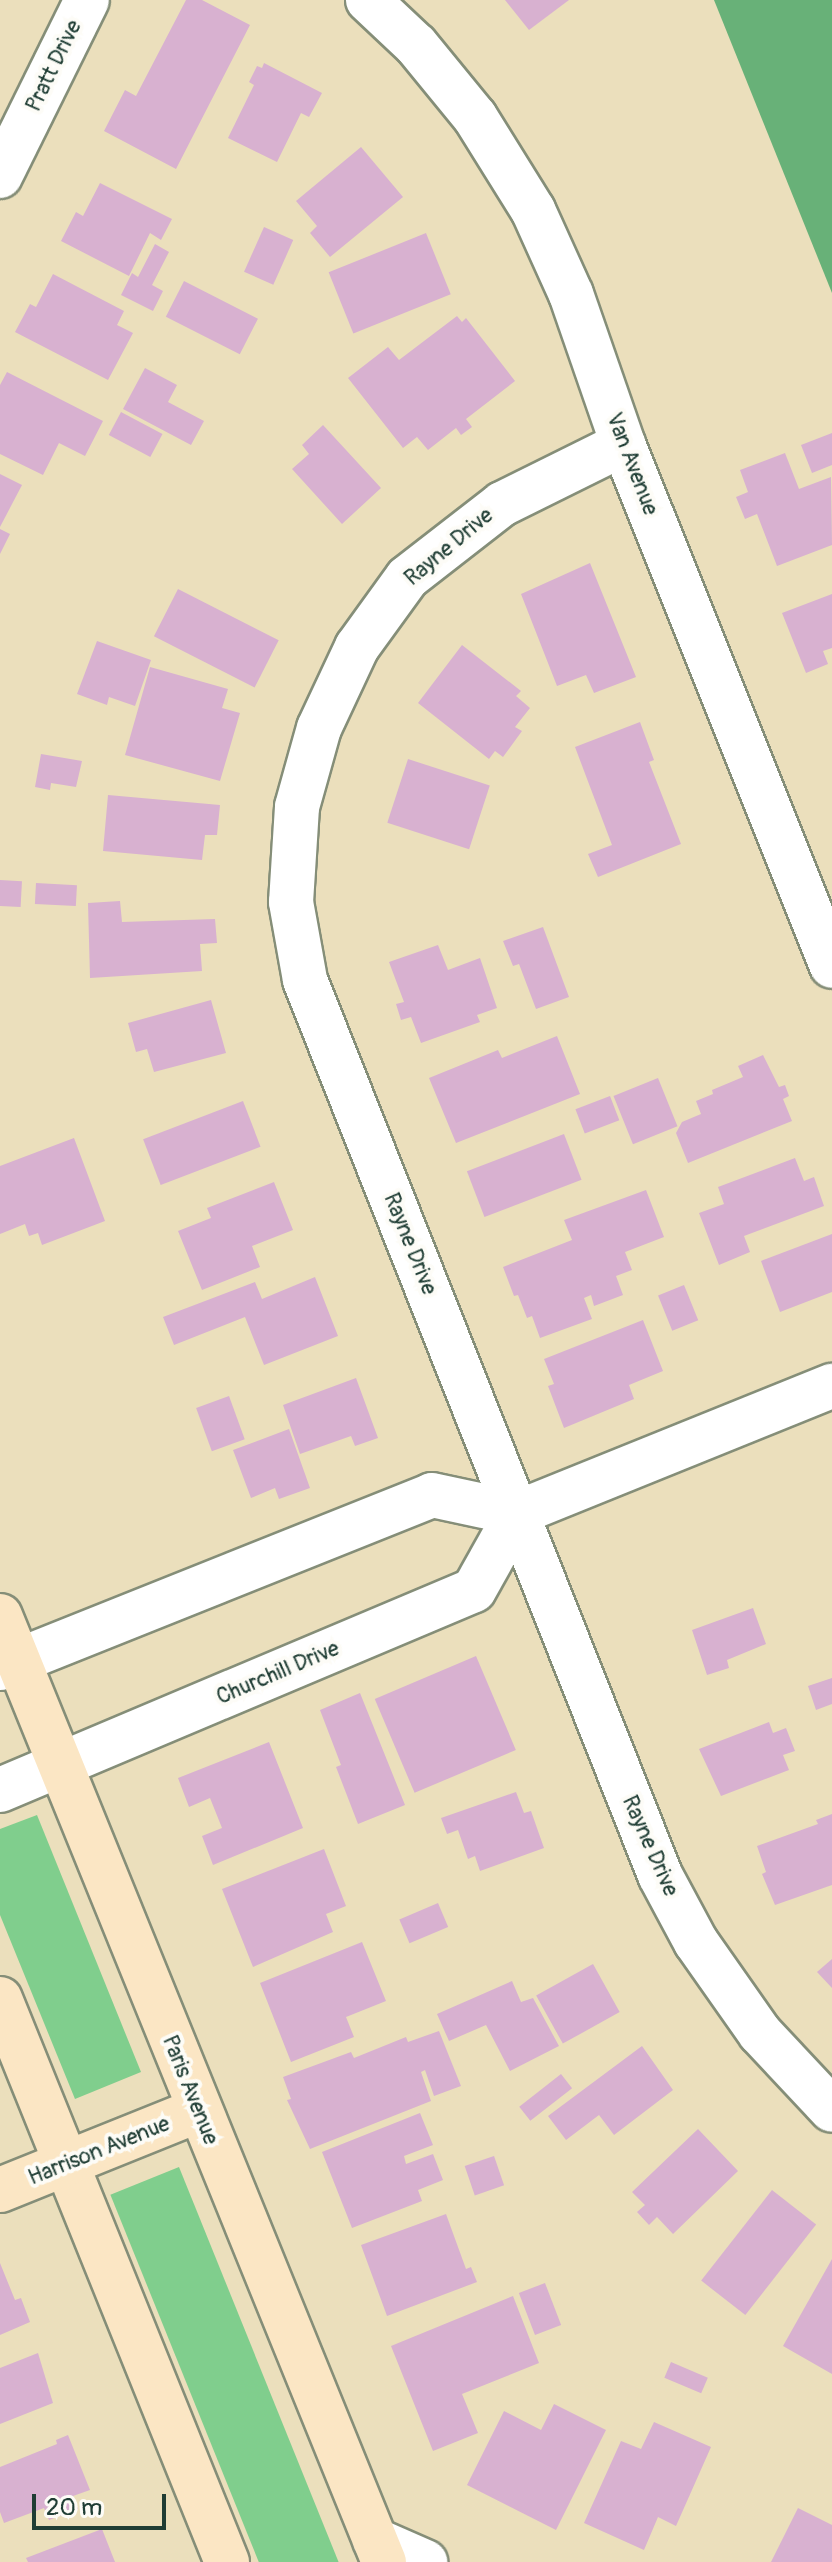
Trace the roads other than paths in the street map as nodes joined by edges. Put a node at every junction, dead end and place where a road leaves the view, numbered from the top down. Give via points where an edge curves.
1 (87, 0) edge
2 (368, 0) edge
3 (0, 176) edge
4 (623, 444) junction
5 (832, 966) edge
6 (832, 1386) edge
7 (517, 1513) junction
8 (0, 1616) edge
9 (9, 1664) edge
10 (60, 1766) junction
11 (0, 1790) edge
12 (0, 1999) edge
13 (199, 2110) junction
14 (832, 2110) edge
15 (67, 2164) junction
16 (0, 2190) edge
17 (379, 2551) edge
18 (227, 2562) edge
19 (425, 2562) edge

1 - 3 street, Pratt Drive
2 - 4 street, Van Avenue via 416,45 475,117 533,210 571,294
4 - 5 street, Van Avenue
4 - 7 street, Rayne Drive via 502,504 407,578 344,674 319,728 297,807 291,902 305,980
6 - 7 street
7 - 9 street via 432,1495
7 - 10 street, Churchill Drive via 474,1590
7 - 14 street, Rayne Drive via 660,1875 688,1929 760,2033
8 - 9 street, Paris Avenue
9 - 10 street, Paris Avenue
10 - 11 street, Churchill Drive
10 - 13 street, Paris Avenue
12 - 15 street
13 - 15 street, Harrison Avenue
13 - 17 street, Paris Avenue
15 - 16 street, Harrison Avenue
15 - 18 street
17 - 19 street

